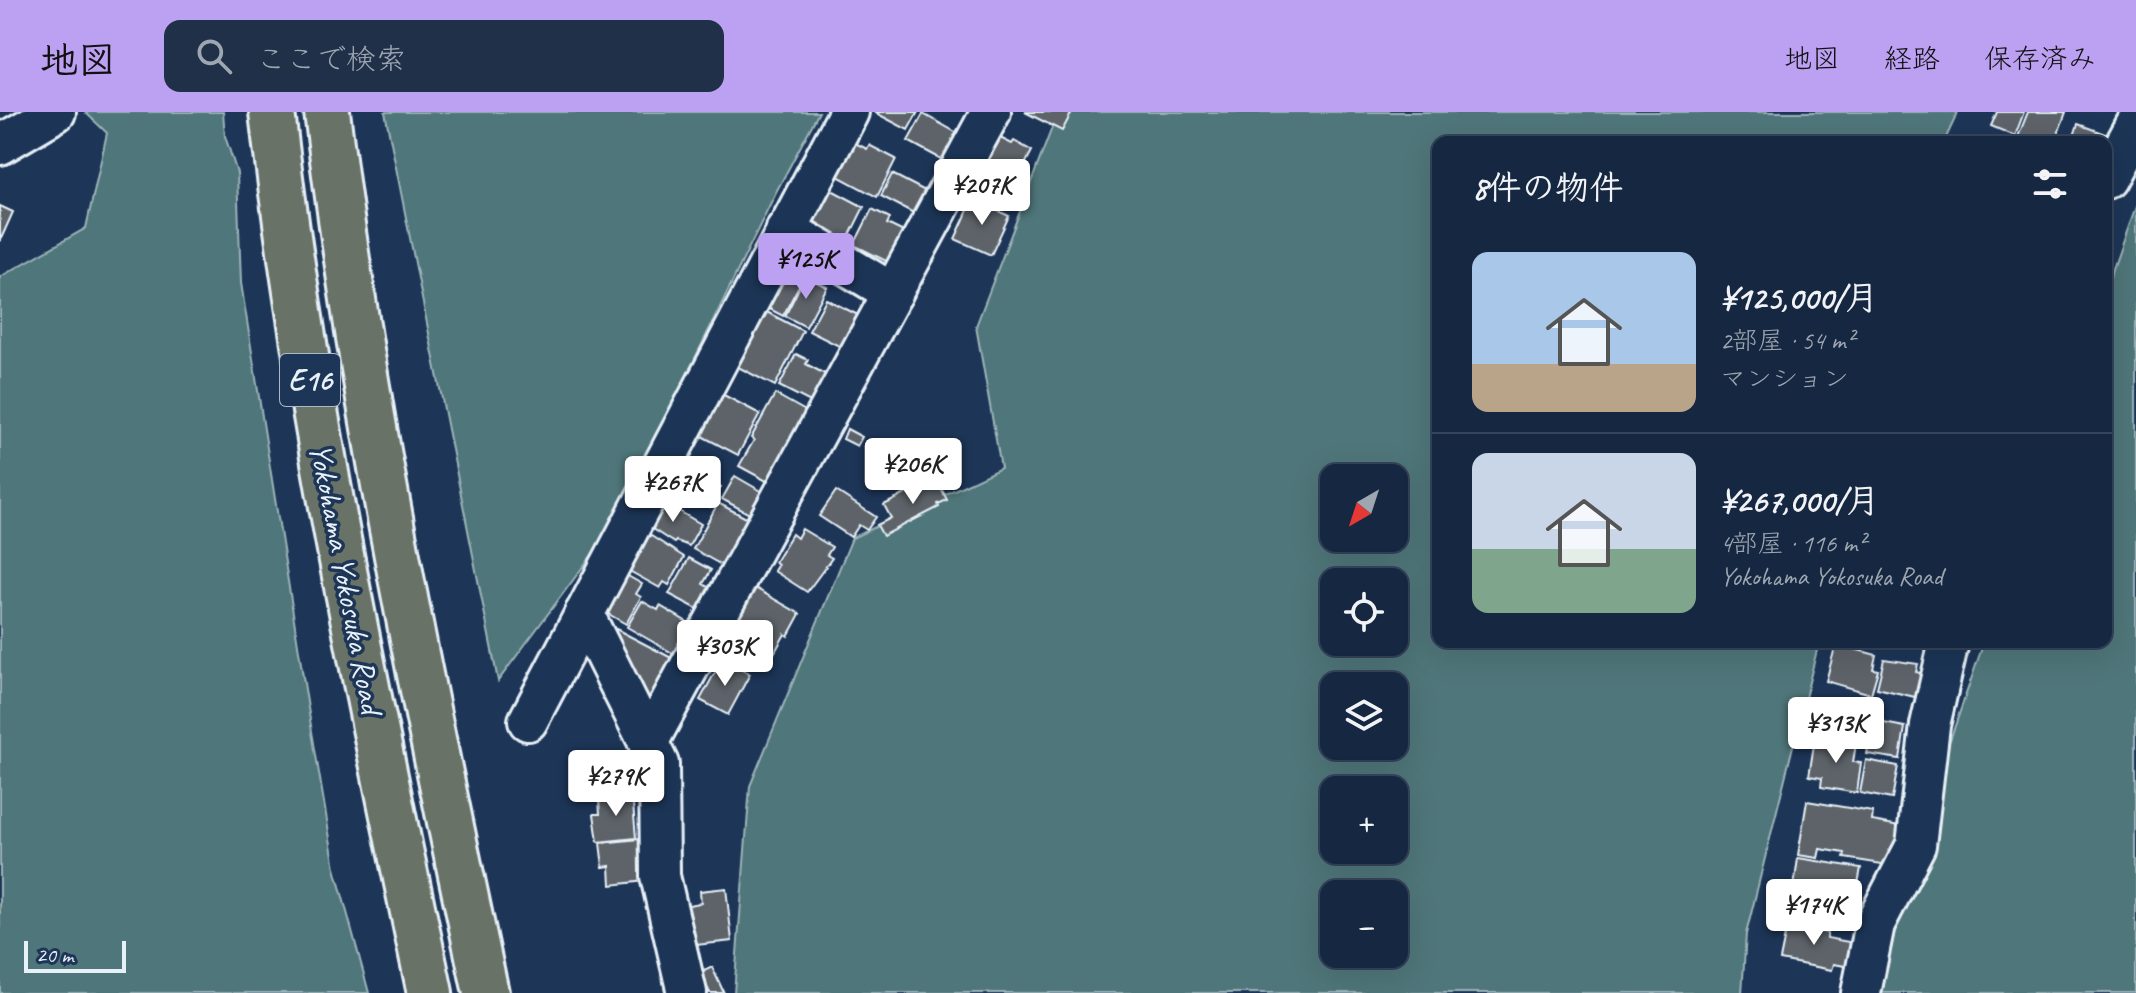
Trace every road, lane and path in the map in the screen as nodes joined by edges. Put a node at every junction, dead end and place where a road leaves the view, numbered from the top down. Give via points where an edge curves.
1 (56, 112) edge
2 (272, 112) edge
3 (327, 112) edge
4 (849, 112) edge
5 (991, 112) edge
6 (2136, 124) edge
7 (0, 145) edge
8 (2112, 168) edge
9 (786, 229) junction
10 (893, 293) junction
11 (584, 614) junction
12 (1948, 648) edge
13 (528, 721) dead end
14 (648, 743) junction
15 (430, 993) edge
16 (486, 993) edge
17 (687, 993) edge
18 (1861, 993) edge

1 - 7 street
2 - 15 highway, Yokohama Yokosuka Road / E16 via 317,427
3 - 16 highway, Yokohama Yokosuka Road / E16 via 372,413
4 - 9 street
5 - 10 street
6 - 8 street
9 - 10 street
9 - 11 street
10 - 14 street
11 - 13 street
11 - 14 street
12 - 18 street via 1930,725 1916,845 1875,924
14 - 17 street via 659,764 660,876

